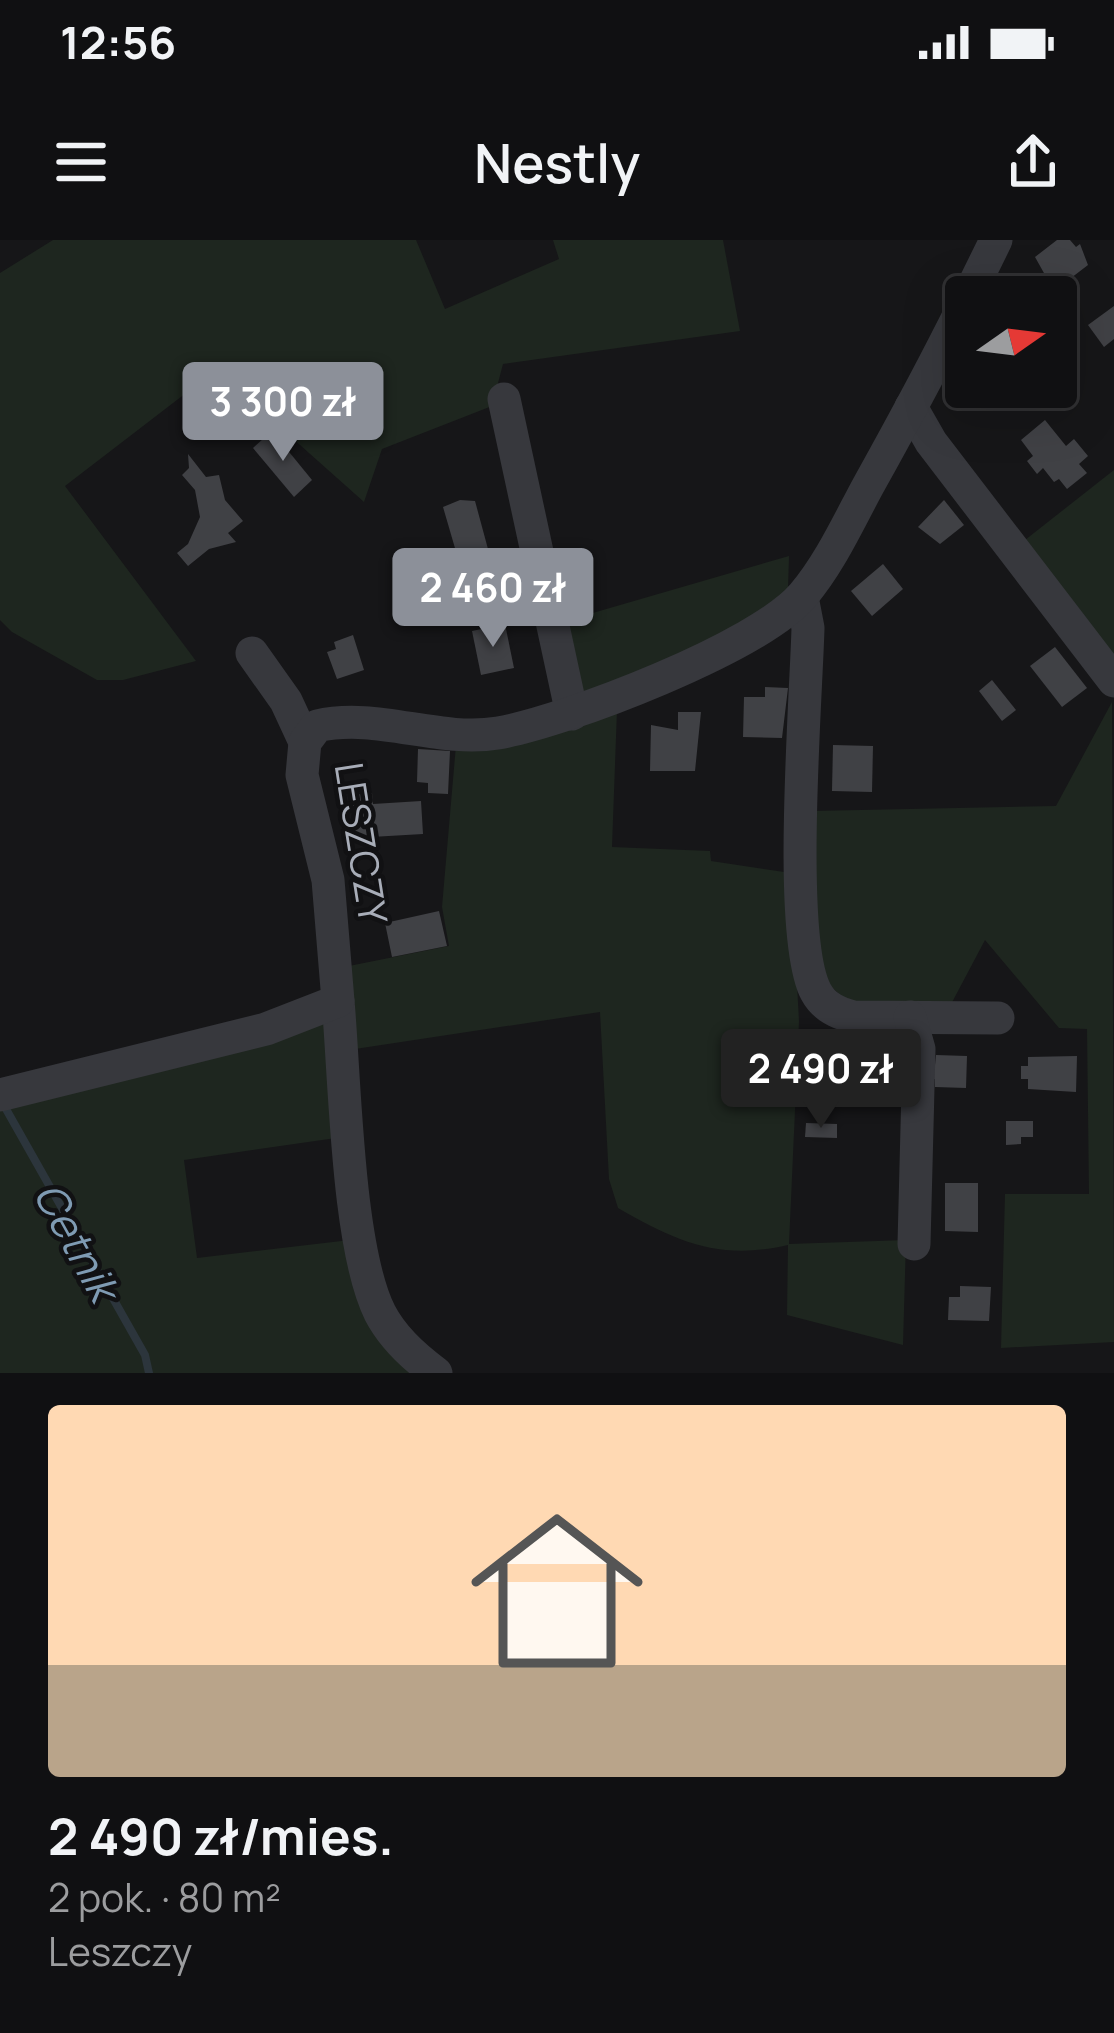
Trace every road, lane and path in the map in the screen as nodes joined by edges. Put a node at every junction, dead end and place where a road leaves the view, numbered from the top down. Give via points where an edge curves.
1 (996, 240) edge
2 (978, 276) edge
3 (945, 341) edge
4 (504, 399) dead end
5 (911, 407) junction
6 (802, 597) junction
7 (252, 653) dead end
8 (1114, 681) edge
9 (572, 714) junction
10 (305, 742) junction
11 (338, 1000) junction
12 (910, 1017) junction
13 (998, 1018) dead end
14 (0, 1095) edge
15 (914, 1244) dead end
16 (436, 1373) edge

1 - 2 street, LESZCZY
3 - 5 street, LESZCZY
4 - 9 street
5 - 6 street, LESZCZY
5 - 8 street
6 - 9 street, LESZCZY via 742,639
6 - 12 street via 802,923 813,987 836,1012
7 - 10 street
9 - 10 street, LESZCZY via 492,734 333,722 317,725
10 - 11 street, LESZCZY via 302,775 328,880
11 - 14 street via 266,1029
11 - 16 street, LESZCZY via 362,1253 380,1312 410,1354
12 - 13 street
12 - 15 street via 919,1049

